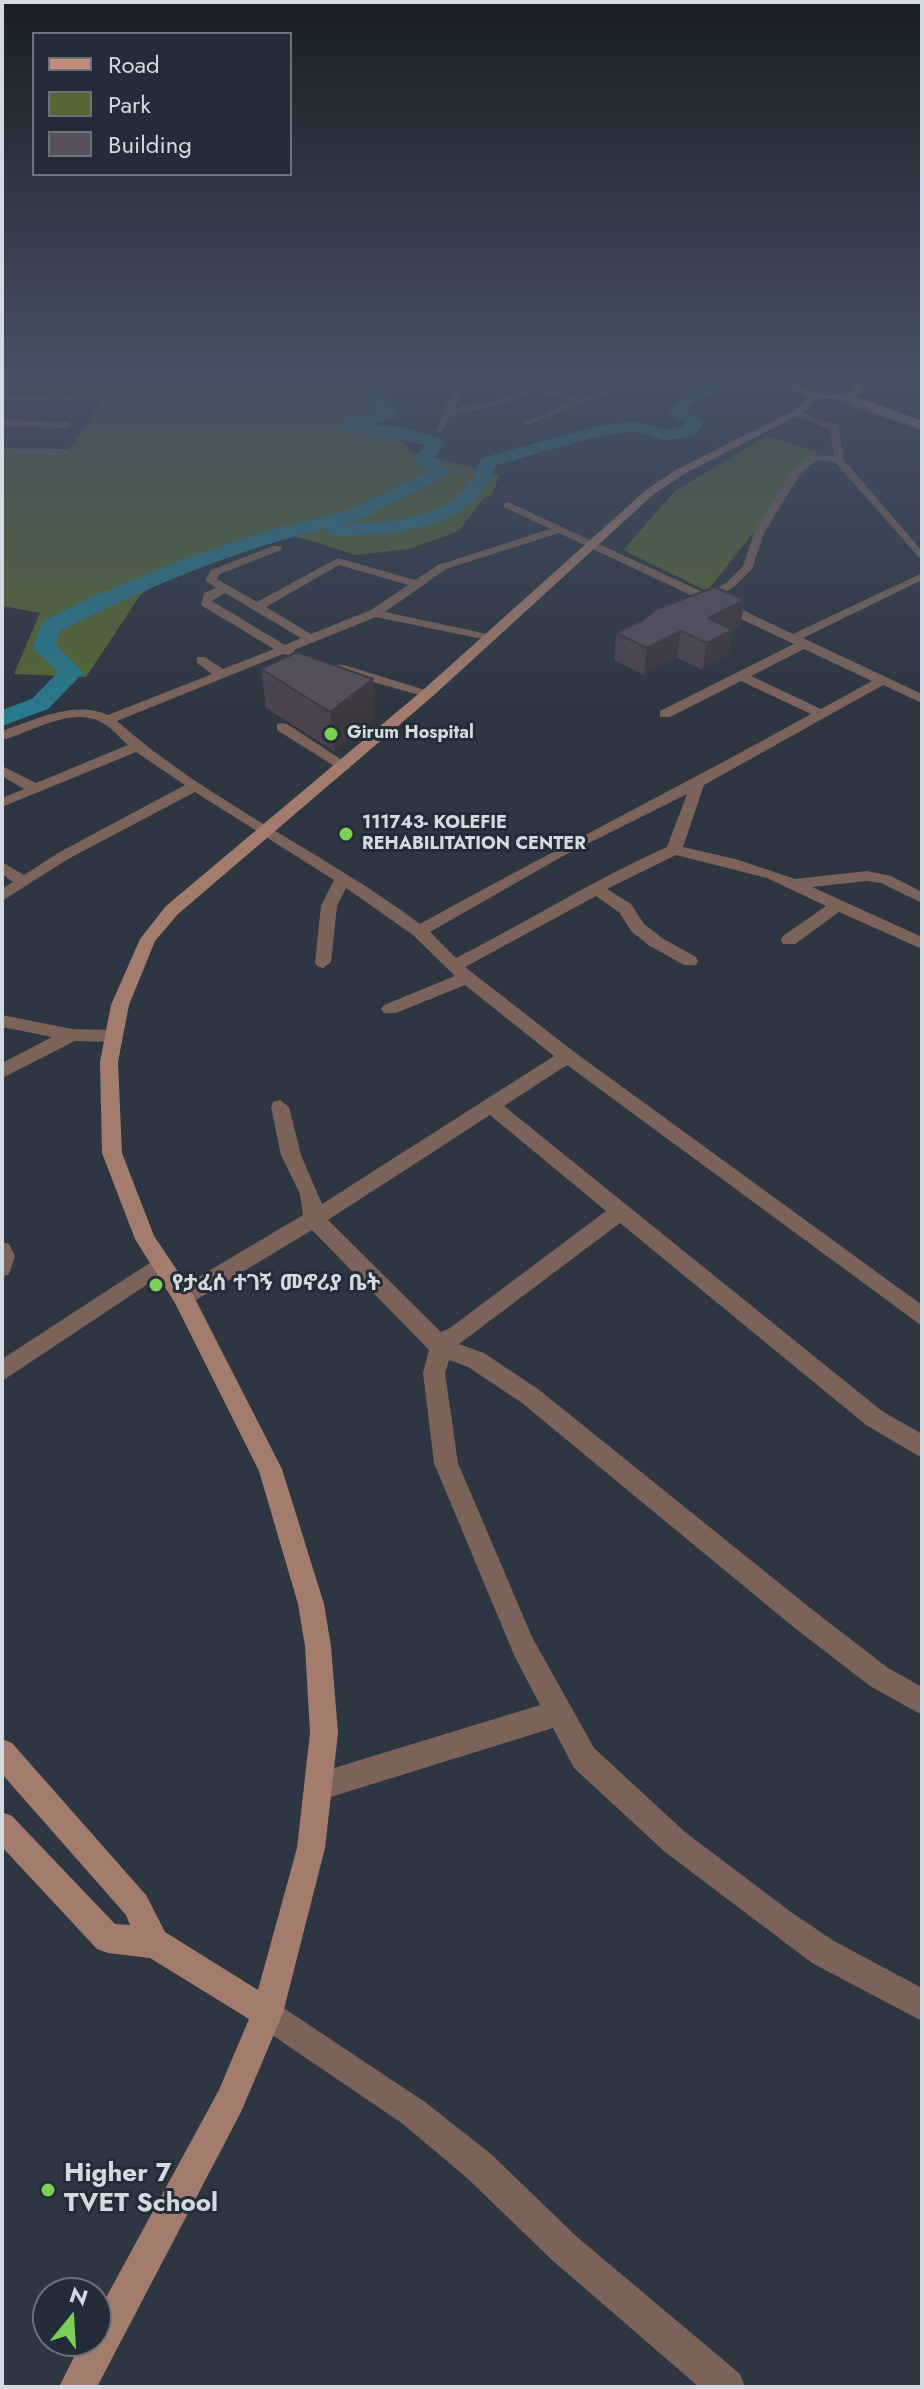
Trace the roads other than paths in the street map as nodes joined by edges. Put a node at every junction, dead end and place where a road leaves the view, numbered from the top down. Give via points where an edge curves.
1 (653, 491) edge
2 (784, 491) edge
3 (866, 491) edge
4 (508, 505) dead end
5 (560, 529) junction
6 (593, 544) junction
7 (277, 548) dead end
8 (922, 558) edge
9 (922, 576) edge
10 (417, 584) junction
11 (224, 589) junction
12 (706, 600) junction
13 (258, 607) junction
14 (375, 613) junction
15 (309, 638) junction
16 (488, 638) junction
17 (797, 642) junction
18 (283, 651) junction
19 (301, 657) edge
20 (201, 660) dead end
21 (327, 664) edge
22 (221, 674) junction
23 (740, 675) junction
24 (922, 680) edge
25 (881, 681) junction
26 (905, 690) junction
27 (428, 693) junction
28 (922, 699) edge
29 (665, 714) dead end
30 (821, 714) junction
31 (108, 720) junction
32 (282, 727) dead end
33 (2, 736) edge
34 (137, 746) junction
35 (344, 766) junction
36 (2, 770) edge
37 (698, 783) junction
38 (196, 785) junction
39 (37, 790) junction
40 (2, 803) edge
41 (267, 830) junction
42 (674, 850) junction
43 (2, 867) edge
44 (343, 879) junction
45 (22, 881) junction
46 (795, 884) junction
47 (596, 889) junction
48 (2, 896) edge
49 (922, 898) edge
50 (839, 904) junction
51 (419, 931) junction
52 (789, 940) dead end
53 (922, 944) edge
54 (690, 961) dead end
55 (323, 962) dead end
56 (461, 972) junction
57 (390, 1009) dead end
58 (2, 1021) edge
59 (72, 1035) junction
60 (113, 1036) junction
61 (567, 1056) junction
62 (2, 1071) edge
63 (280, 1107) dead end
64 (493, 1107) junction
65 (621, 1211) junction
66 (314, 1219) junction
67 (2, 1250) edge
68 (162, 1264) junction
69 (2, 1268) edge
70 (183, 1297) junction
71 (922, 1317) edge
72 (439, 1345) junction
73 (2, 1371) edge
74 (922, 1447) edge
75 (922, 1702) edge
76 (558, 1713) junction
77 (2, 1753) edge
78 (321, 1786) junction
79 (2, 1826) edge
80 (154, 1943) junction
81 (922, 2005) edge
82 (267, 2013) junction
83 (77, 2387) edge
84 (727, 2387) edge

1 - 6 main road
2 - 12 street via 759,533 748,567
3 - 8 street
4 - 5 street
5 - 6 street
5 - 10 street via 442,567
6 - 12 street
6 - 16 main road
7 - 11 street via 215,572 211,580
9 - 17 street
10 - 13 street via 338,561
10 - 14 street
11 - 13 street
11 - 18 street via 205,602
12 - 17 street
13 - 15 street
14 - 15 street
14 - 16 street
15 - 18 street
16 - 27 main road
17 - 23 street
17 - 25 street
18 - 19 street
18 - 22 street
20 - 22 street
21 - 27 street
22 - 31 street
23 - 29 street
23 - 30 street
24 - 26 street
25 - 26 street
25 - 30 street
26 - 28 street
27 - 35 main road
30 - 37 street
31 - 33 street via 74,712
31 - 34 street
32 - 35 street
34 - 38 street
34 - 39 street
35 - 41 main road
36 - 39 street
37 - 42 street
37 - 51 street
38 - 41 street
38 - 45 street
39 - 40 street
41 - 44 street
41 - 60 main road via 157,926 128,980
42 - 46 street
42 - 47 street
43 - 45 street
44 - 51 street
44 - 55 street via 329,906
45 - 48 street
46 - 49 street via 867,876
46 - 50 street
47 - 54 street via 625,908 656,942
47 - 56 street
50 - 52 street
50 - 53 street
51 - 56 street
56 - 57 street
56 - 61 street
58 - 59 street
59 - 60 street
59 - 62 street
60 - 68 main road via 108,1095 112,1153 145,1239
61 - 64 street
61 - 71 street
63 - 66 street
64 - 65 street
64 - 66 street
65 - 72 street
65 - 74 street via 874,1418
66 - 70 street
66 - 72 street
67 - 69 street
68 - 70 main road
68 - 73 street
70 - 78 main road via 270,1469 298,1559 318,1646 324,1733
72 - 75 street via 476,1360 530,1396 811,1625
72 - 76 street via 434,1373 446,1463 523,1646
76 - 78 street
76 - 81 street via 584,1758 675,1842 823,1952
77 - 80 main road via 136,1905
78 - 82 main road via 311,1848
79 - 80 main road via 108,1938
80 - 82 main road
82 - 83 main road via 230,2101
82 - 84 street via 414,2113

